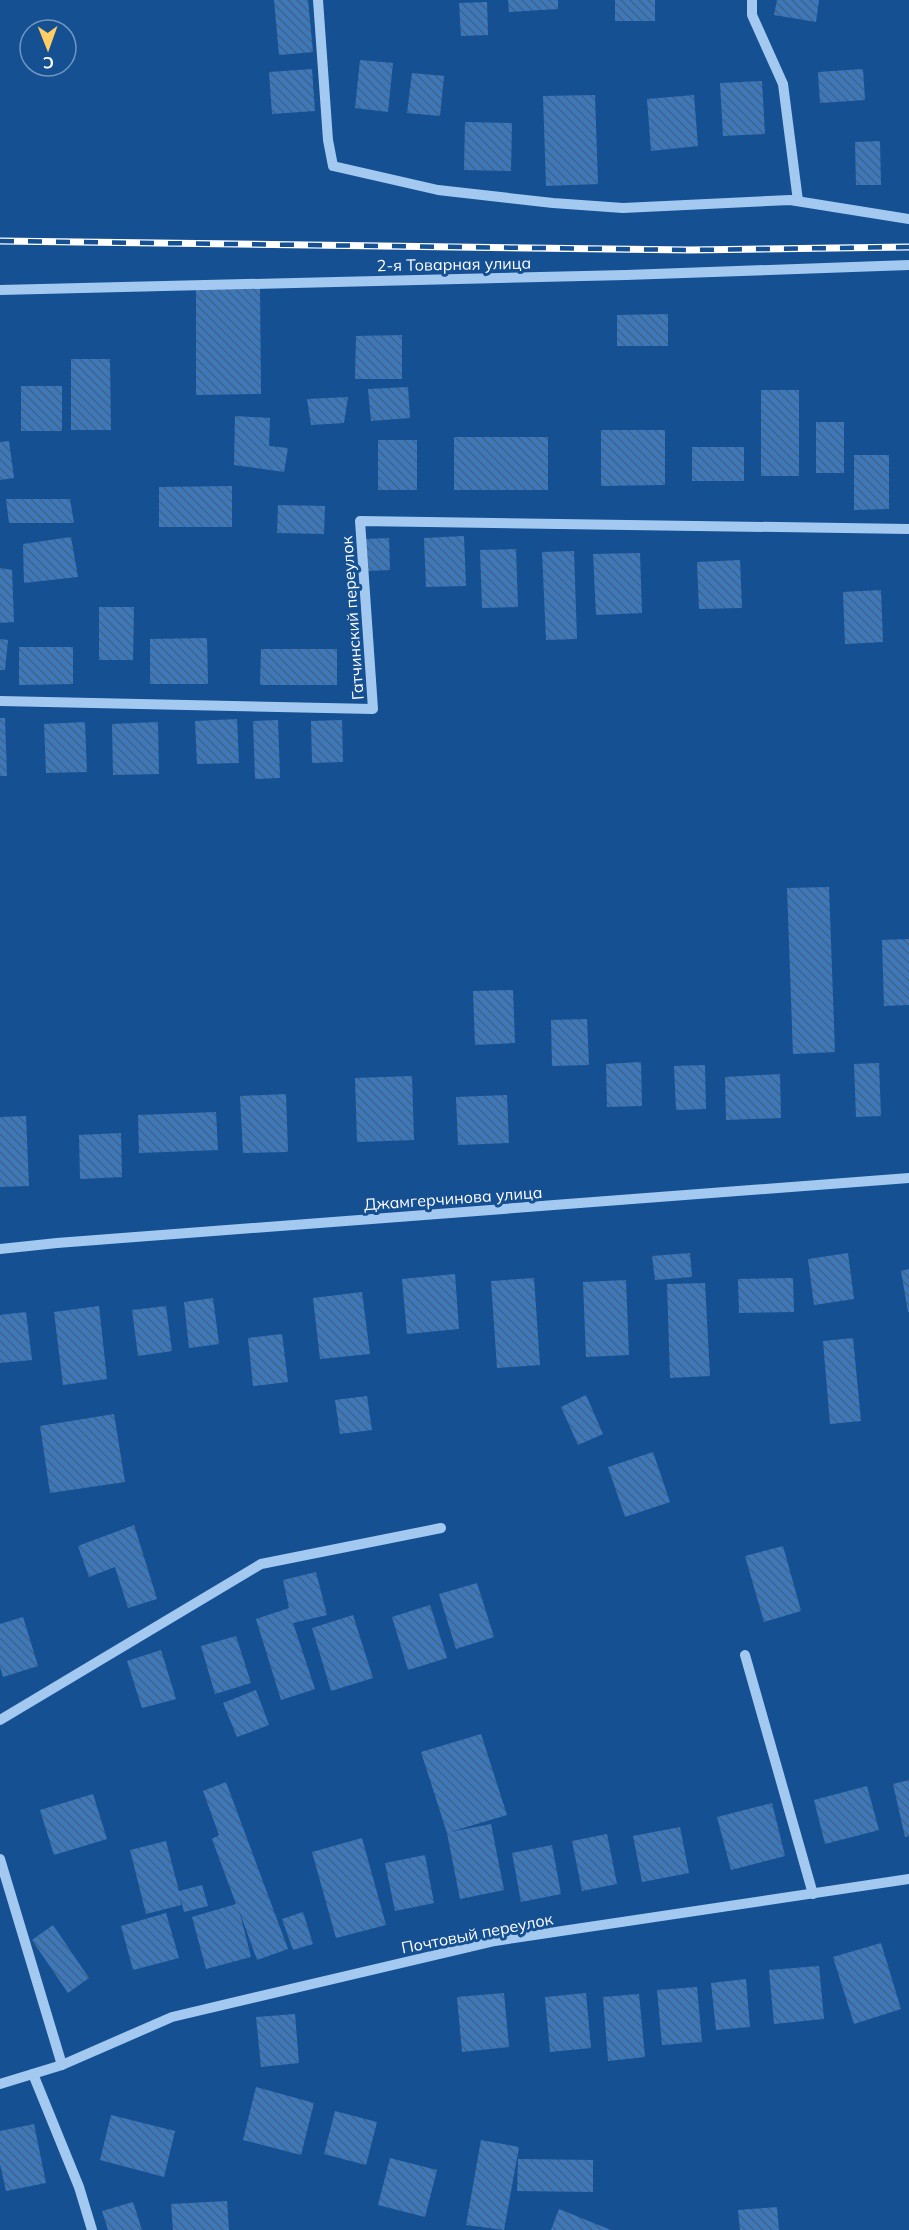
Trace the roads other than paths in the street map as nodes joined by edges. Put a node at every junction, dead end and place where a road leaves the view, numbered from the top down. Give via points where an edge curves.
1 (318, 0) edge
2 (752, 0) edge
3 (798, 201) junction
4 (909, 219) edge
5 (909, 266) edge
6 (0, 290) edge
7 (909, 530) edge
8 (0, 701) edge
9 (909, 1178) edge
10 (0, 1249) edge
11 (441, 1528) dead end
12 (745, 1655) dead end
13 (0, 1720) edge
14 (0, 1858) edge
15 (909, 1880) edge
16 (813, 1894) junction
17 (62, 2065) junction
18 (33, 2074) junction
19 (0, 2084) edge
20 (92, 2230) edge

1 - 3 street via 333,166 438,190 553,203 623,208
2 - 3 street via 752,15 783,84
3 - 4 street
5 - 6 street, 2-я Товарная улица
7 - 8 street, Гатчинский переулок via 360,521 373,709
9 - 10 street, Джамгерчинова улица
11 - 13 street via 261,1564
12 - 16 street
14 - 17 street
15 - 16 street, Почтовый переулок
16 - 17 street, Почтовый переулок via 495,1941 172,2017
17 - 18 street, Почтовый переулок
18 - 19 street, Почтовый переулок
18 - 20 street via 79,2187

